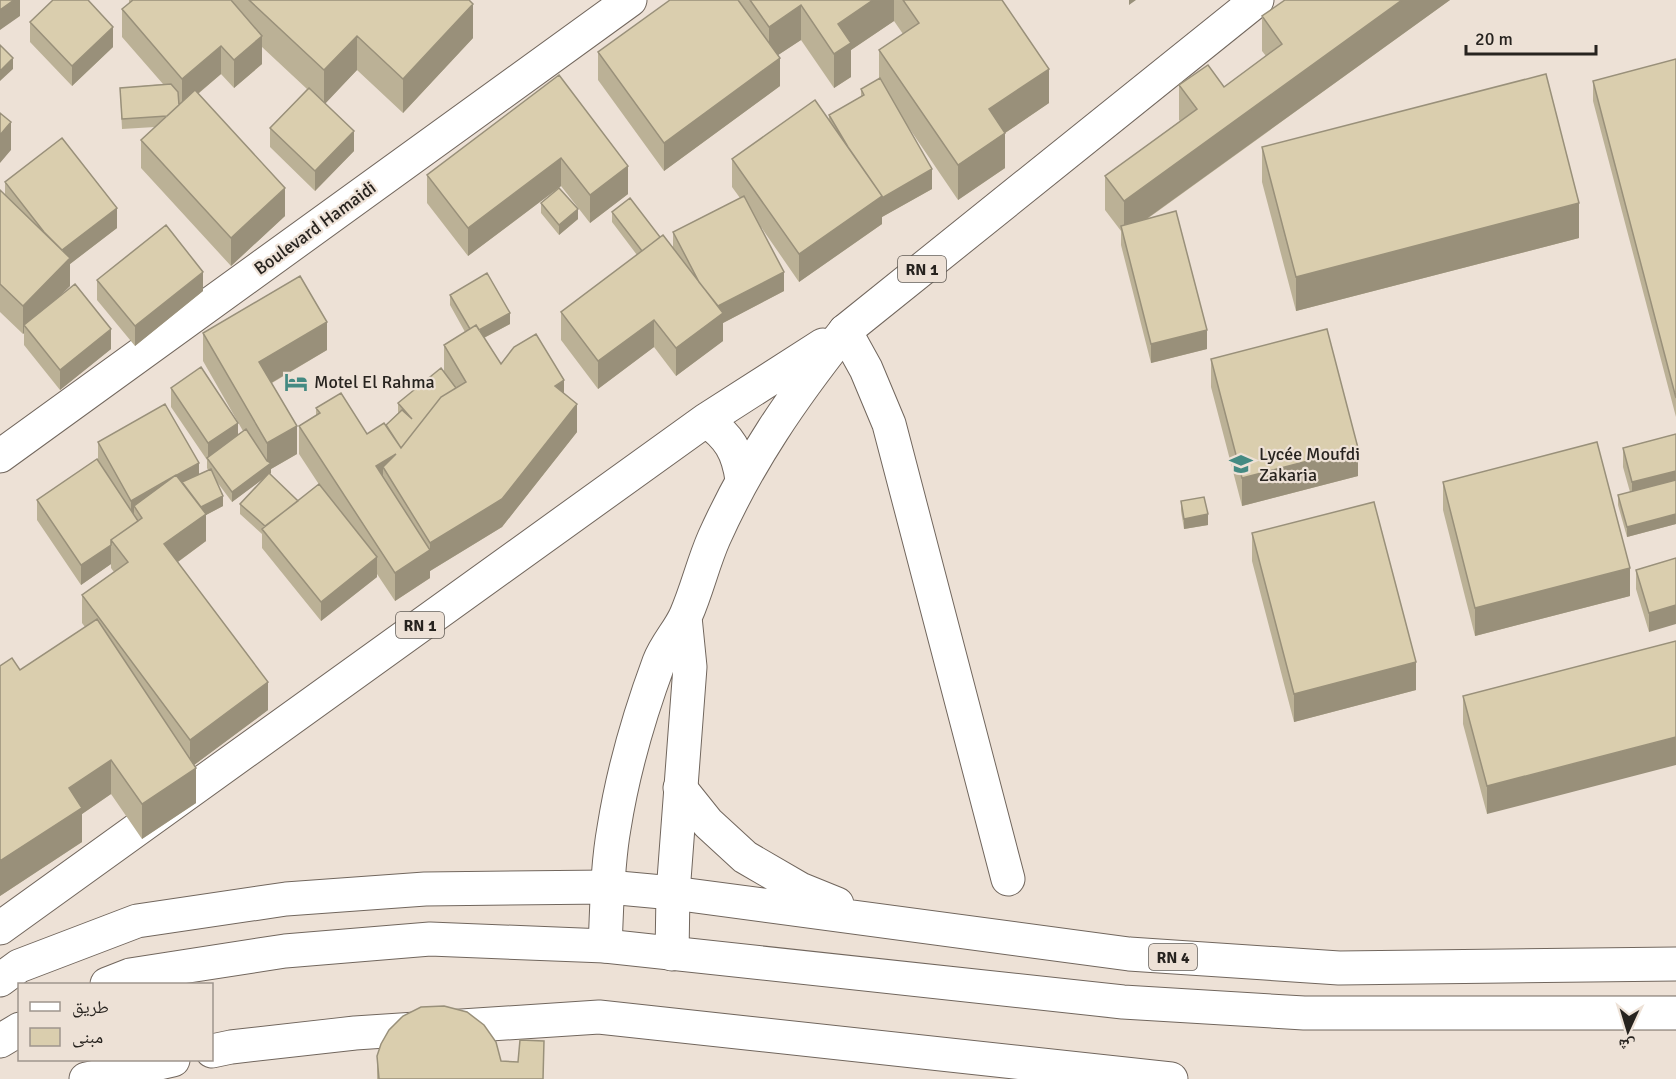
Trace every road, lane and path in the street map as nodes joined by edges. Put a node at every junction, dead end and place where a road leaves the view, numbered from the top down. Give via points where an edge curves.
1 (630, 0) edge
2 (1257, 0) edge
3 (845, 331) junction
4 (706, 420) junction
5 (0, 456) edge
6 (742, 480) junction
7 (686, 617) junction
8 (680, 788) junction
9 (1008, 879) dead end
10 (608, 887) junction
11 (673, 893) junction
12 (878, 921) junction
13 (0, 928) edge
14 (604, 946) junction
15 (672, 954) junction
16 (1676, 964) edge
17 (0, 980) edge
18 (110, 983) edge
19 (1676, 1013) edge
20 (18, 1030) edge
21 (0, 1041) edge
22 (213, 1051) edge
23 (164, 1061) edge
24 (86, 1079) edge
25 (1171, 1079) edge

1 - 5 main road, Boulevard Hamaidi
2 - 3 main road, RN 1
3 - 4 main road, RN 1
3 - 6 main road, RN 1 via 800,387
3 - 9 main road via 890,424
4 - 6 main road via 732,445 740,462
4 - 13 main road, RN 1
6 - 7 main road, RN 1 via 713,539
7 - 8 main road, RN 1 via 690,667
7 - 10 main road via 660,660 627,759 613,830
8 - 11 main road, RN 1
8 - 12 main road via 708,823 745,857 800,889
10 - 11 main road
10 - 14 main road
10 - 17 main road via 425,889 286,899 137,921 19,966
11 - 12 main road, RN 4
11 - 15 main road, RN 1
12 - 16 main road, RN 4 via 1129,954 1339,969
14 - 15 main road
14 - 18 main road via 430,939 285,951 130,975
15 - 19 main road via 1123,1002 1304,1013
20 - 21 main road
22 - 25 main road via 355,1033 599,1017
23 - 24 main road

